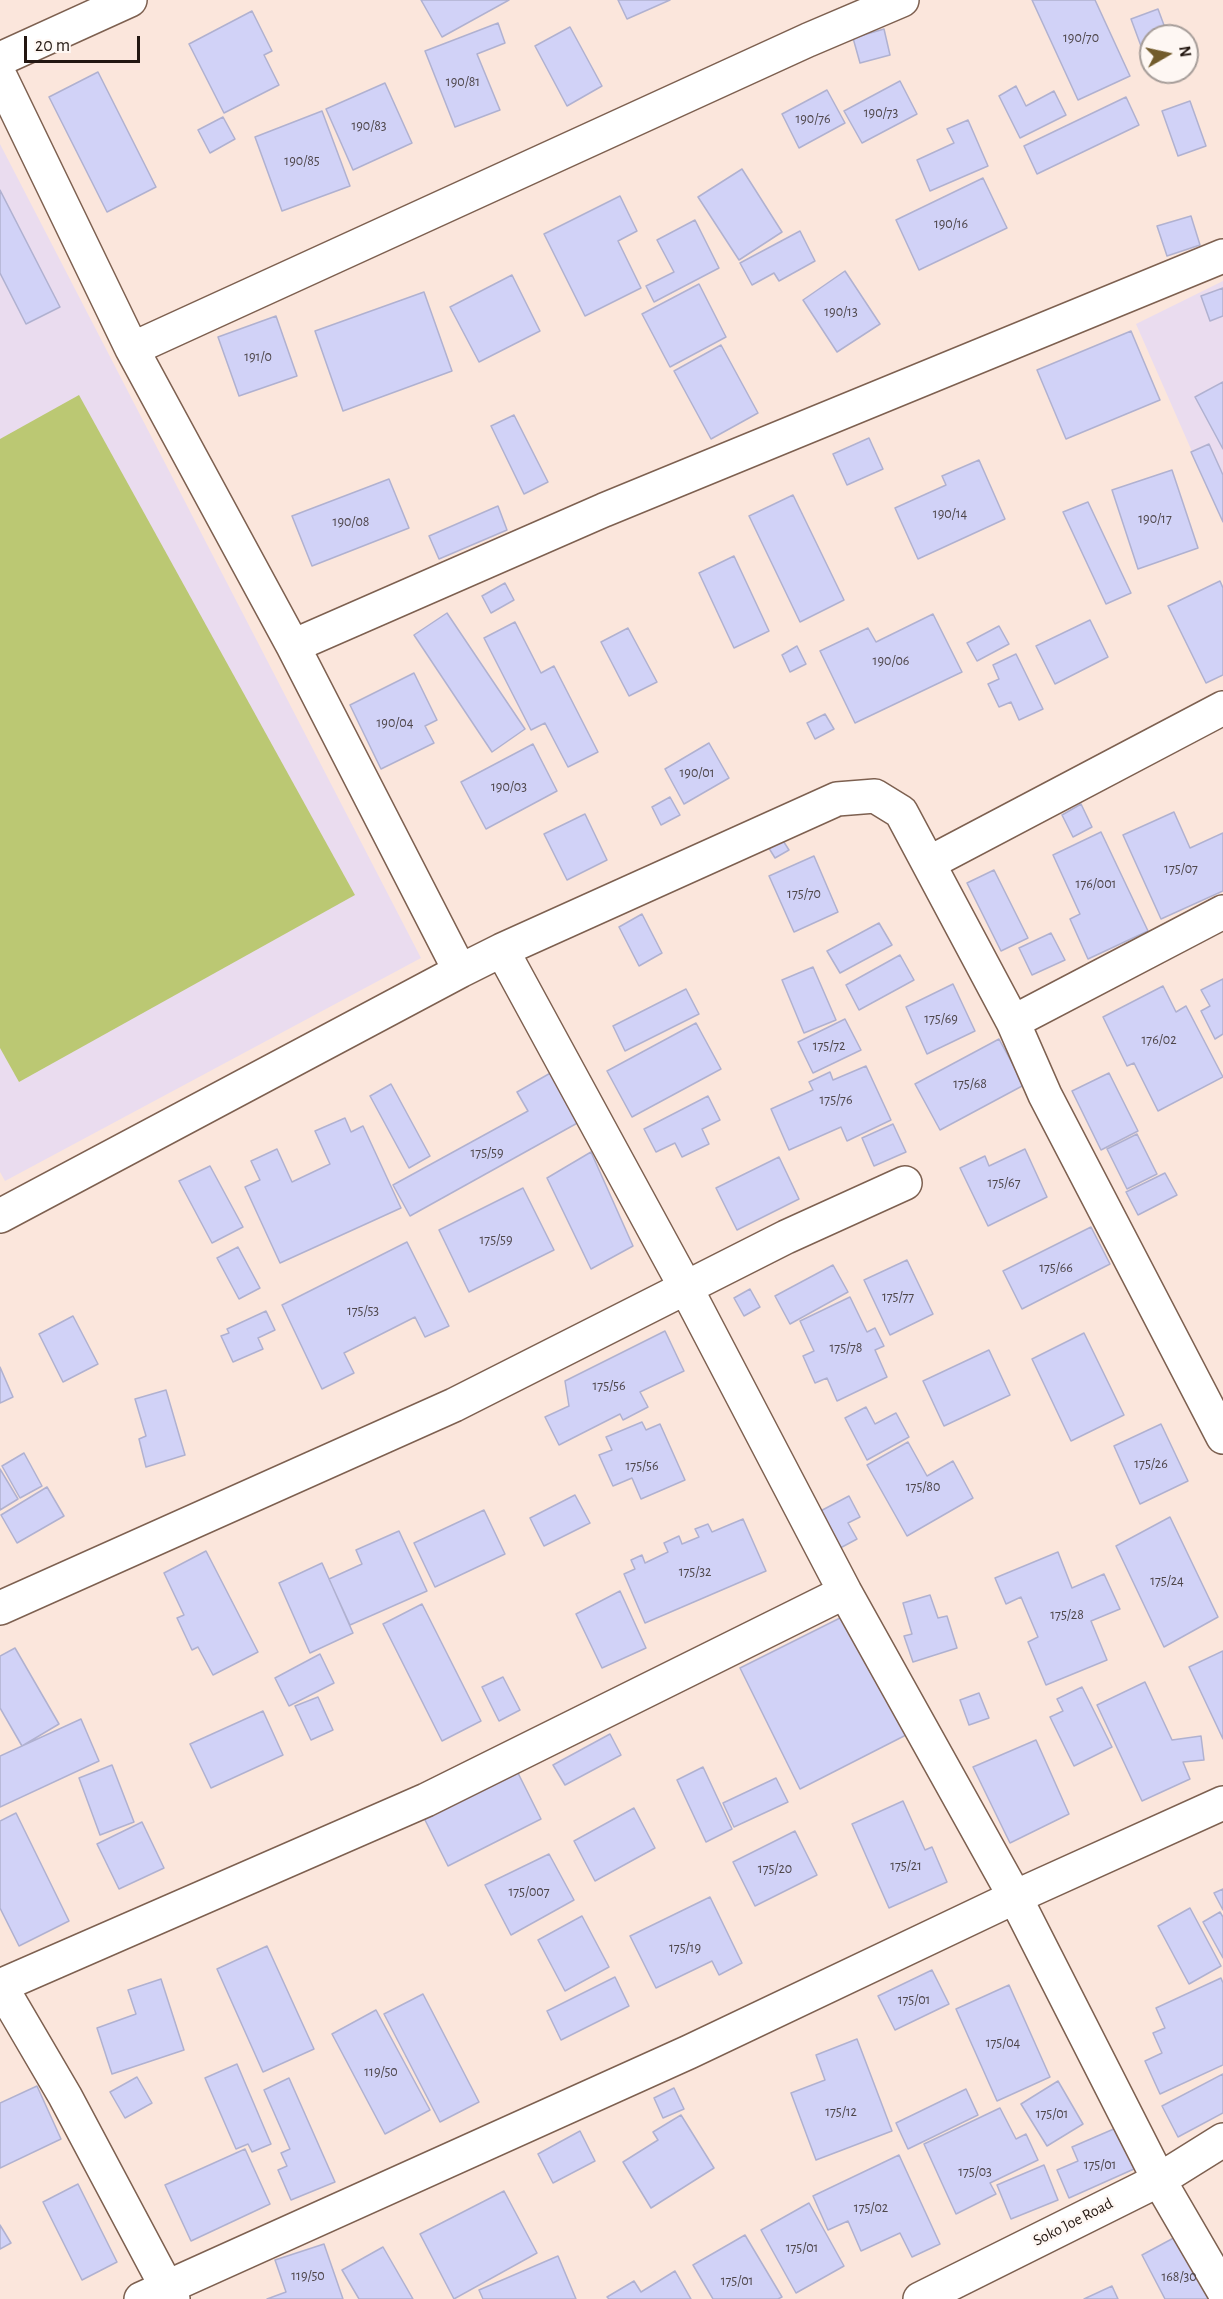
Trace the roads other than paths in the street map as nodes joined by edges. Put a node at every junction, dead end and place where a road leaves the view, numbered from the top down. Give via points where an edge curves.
1 (130, 0) edge
2 (902, 0) edge
3 (0, 59) edge
4 (0, 76) edge
5 (1223, 256) edge
6 (132, 349) junction
7 (293, 646) junction
8 (1223, 708) edge
9 (929, 863) junction
10 (1223, 912) edge
11 (502, 951) junction
12 (460, 971) junction
13 (1013, 1022) junction
14 (905, 1183) dead end
15 (0, 1216) edge
16 (686, 1288) junction
17 (1223, 1437) edge
18 (845, 1592) junction
19 (0, 1608) edge
20 (1223, 1803) edge
21 (1015, 1896) junction
22 (0, 1985) edge
23 (1223, 2140) edge
24 (1159, 2180) junction
25 (1223, 2290) edge
26 (160, 2295) edge
27 (920, 2299) edge

1 - 3 street
2 - 6 street
4 - 6 street
5 - 7 street via 604,510
6 - 7 street
7 - 12 street
8 - 9 street
9 - 11 street via 901,812 875,796 837,799
9 - 13 street
10 - 13 street
11 - 12 street
11 - 16 street
12 - 15 street
13 - 17 street via 1045,1095
14 - 16 street
16 - 18 street
16 - 19 street via 454,1405
18 - 21 street
18 - 22 street via 426,1800
20 - 21 street
21 - 24 street
21 - 26 street via 678,2057
22 - 26 street via 66,2096
23 - 24 street, Soko Joe Road
24 - 25 street
24 - 27 street, Soko Joe Road

